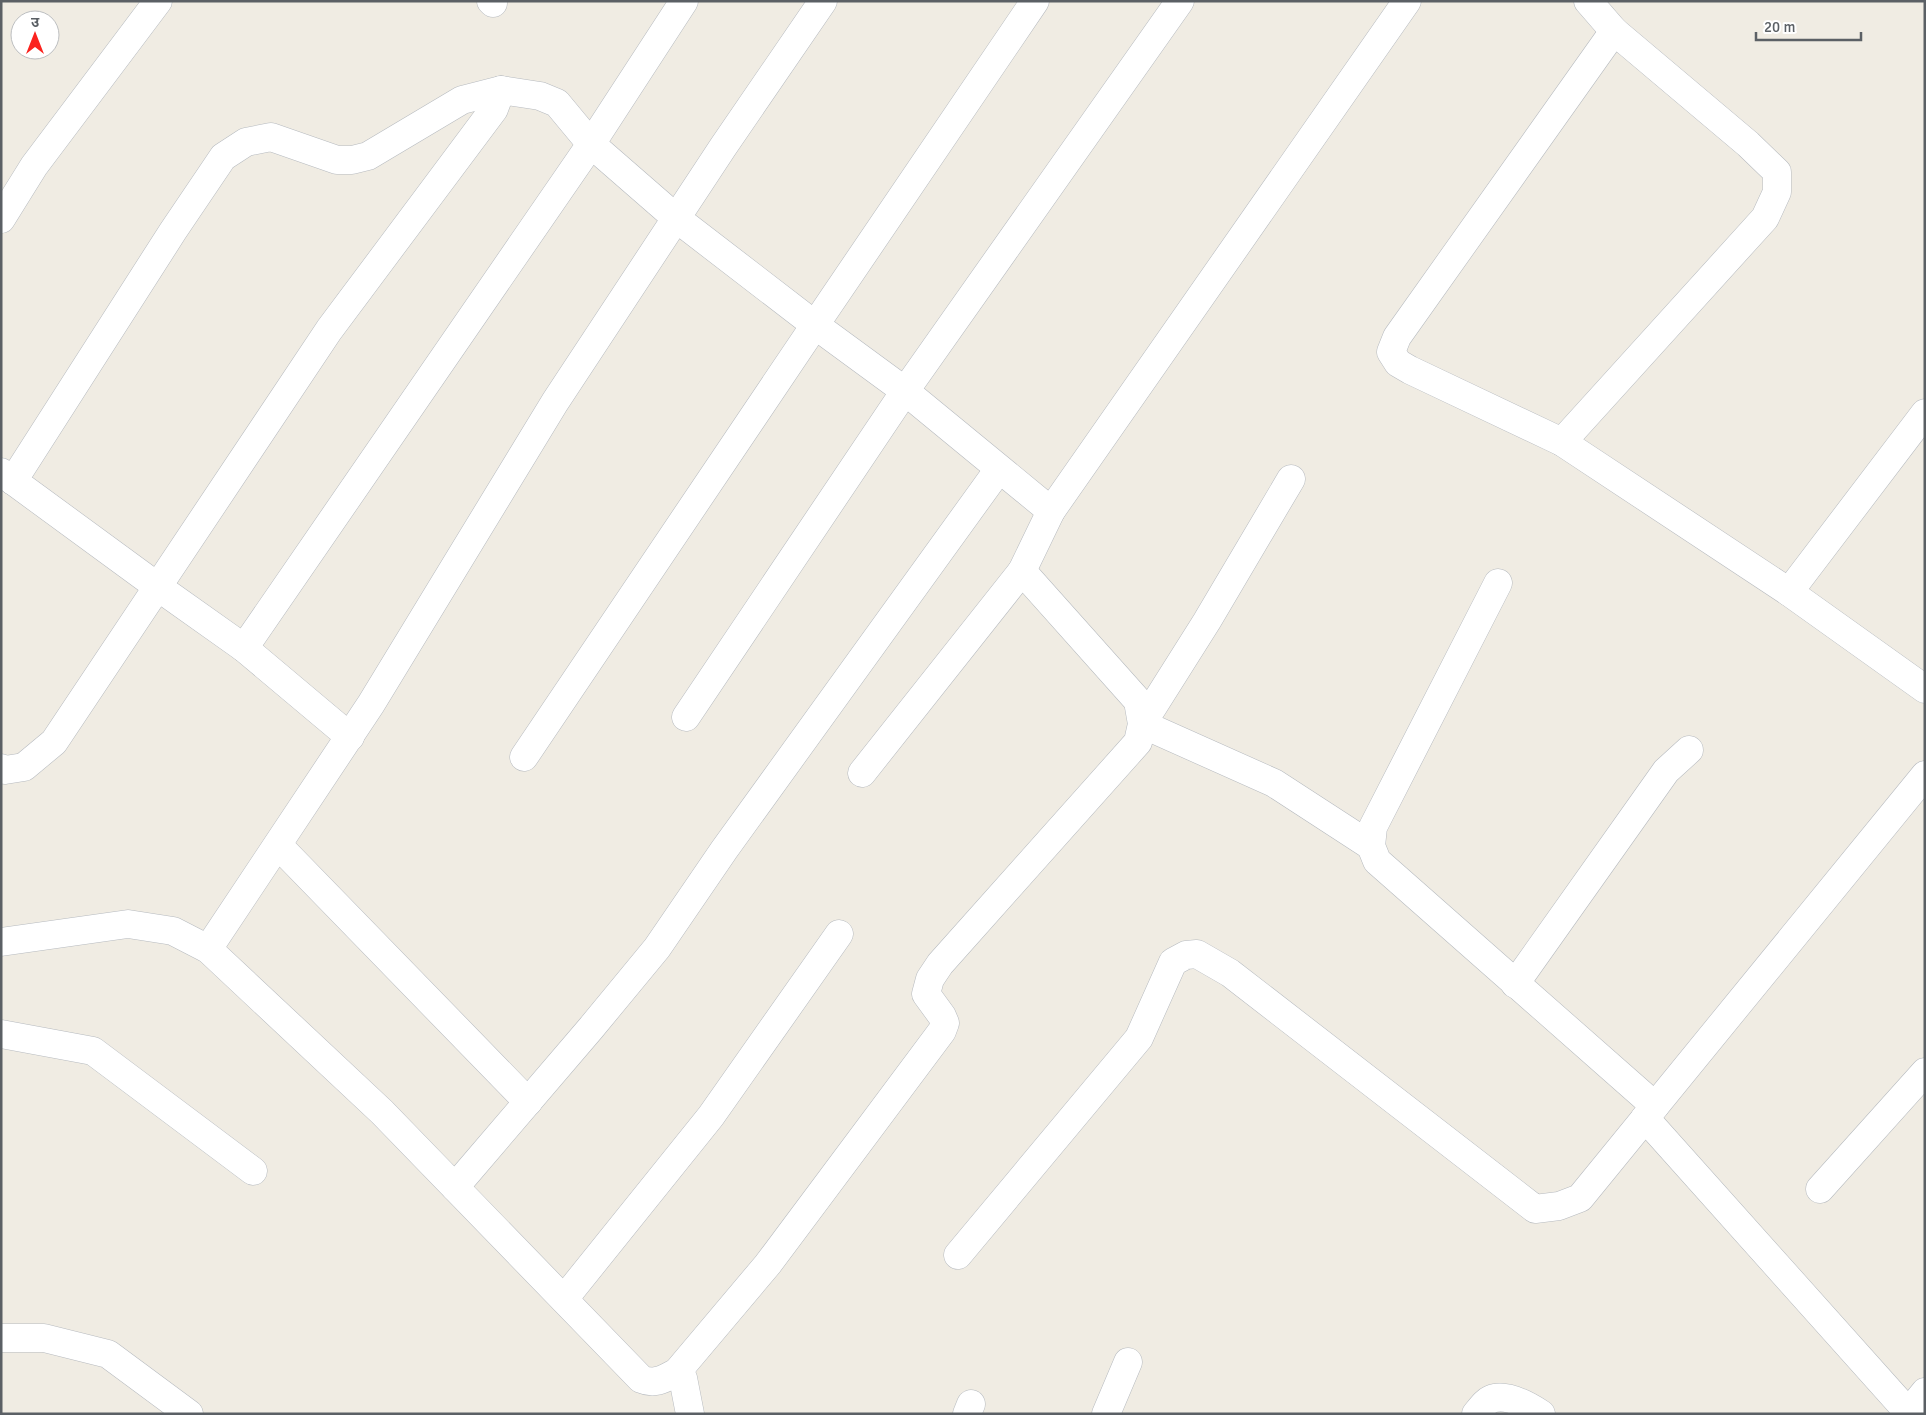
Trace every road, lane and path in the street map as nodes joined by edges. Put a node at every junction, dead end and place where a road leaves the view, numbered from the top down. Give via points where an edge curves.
1 (158, 1) edge
2 (684, 1) edge
3 (823, 1) edge
4 (1035, 1) edge
5 (1180, 1) edge
6 (1407, 1) edge
7 (1588, 1) edge
8 (1614, 30) junction
9 (501, 90) junction
10 (591, 144) junction
11 (676, 218) junction
12 (1, 219) edge
13 (815, 324) junction
14 (905, 391) junction
15 (1925, 414) edge
16 (1562, 442) junction
17 (999, 469) junction
18 (7, 476) edge
19 (1291, 479) dead end
20 (1051, 511) junction
21 (1022, 571) junction
22 (1498, 583) dead end
23 (158, 587) junction
24 (1789, 592) junction
25 (244, 648) junction
26 (1925, 689) edge
27 (686, 717) dead end
28 (1142, 724) junction
29 (350, 737) junction
30 (1689, 750) dead end
31 (524, 757) dead end
32 (1, 768) edge
33 (862, 773) dead end
34 (1925, 776) edge
35 (278, 845) junction
36 (1372, 846) junction
37 (839, 934) dead end
38 (1, 942) edge
39 (208, 949) junction
40 (1515, 984) junction
41 (1, 1034) edge
42 (1925, 1072) edge
43 (528, 1102) junction
44 (1650, 1112) junction
45 (252, 1171) dead end
46 (456, 1187) junction
47 (1820, 1188) dead end
48 (958, 1255) dead end
49 (564, 1299) junction
50 (1, 1338) edge
51 (1128, 1362) dead end
52 (677, 1372) junction
53 (1913, 1406) edge
54 (189, 1414) edge
55 (690, 1414) edge
56 (1106, 1414) edge
57 (1476, 1414) edge
58 (1541, 1414) edge

1 - 12 street via 34,166
2 - 10 street
3 - 11 street
4 - 13 street
5 - 14 street
6 - 20 street
7 - 8 street
8 - 16 street via 1777,172 1777,192 1765,218
8 - 16 street via 1396,337 1391,352 1404,367
9 - 10 street via 540,96 557,103
9 - 18 street via 462,100 368,156 352,160 337,160 271,137 246,142 223,157
9 - 23 street via 494,109 329,330
10 - 11 street
10 - 25 street
11 - 13 street
11 - 29 street via 555,402
13 - 14 street
13 - 31 street
14 - 17 street
14 - 27 street
15 - 24 street
16 - 24 street
17 - 20 street
17 - 43 street via 657,948
18 - 23 street
19 - 28 street
20 - 21 street
21 - 28 street via 1138,701
21 - 33 street
22 - 36 street via 1373,827
23 - 25 street
23 - 32 street via 54,742 24,767
24 - 26 street
25 - 29 street
28 - 36 street via 1274,783
28 - 52 street via 1138,742 930,979 926,994 942,1016 945,1023 942,1031 768,1264
29 - 35 street
30 - 40 street via 1666,771
34 - 44 street
35 - 39 street
35 - 43 street
36 - 40 street via 1377,862
37 - 49 street via 711,1116
38 - 39 street via 128,924 173,931
39 - 46 street via 382,1112
40 - 44 street
41 - 45 street via 94,1051
42 - 47 street
43 - 46 street
44 - 48 street via 1580,1198 1559,1206 1535,1209 1230,973 1197,954 1186,955 1173,962 1139,1038
44 - 53 street
46 - 49 street
49 - 52 street via 641,1379 650,1383
50 - 54 street via 44,1338 108,1354
51 - 56 street
52 - 55 street via 683,1378
57 - 58 street via 1494,1398 1513,1400

